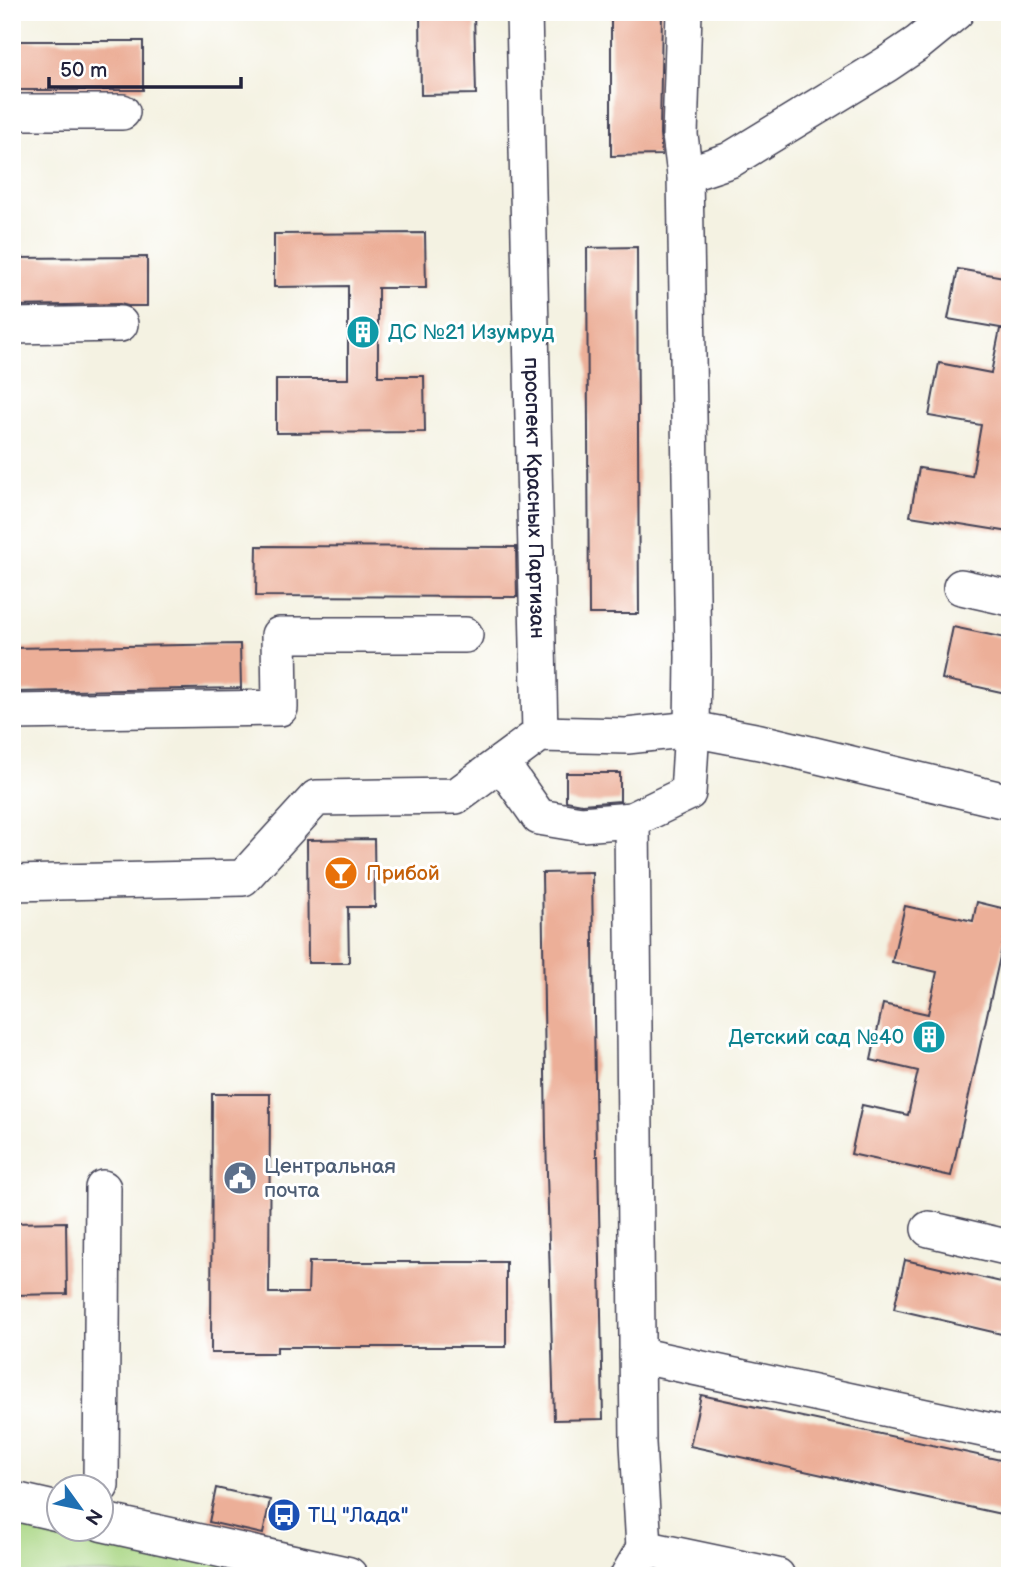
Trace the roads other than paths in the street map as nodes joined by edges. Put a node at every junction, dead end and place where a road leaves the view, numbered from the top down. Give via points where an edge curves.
1 (524, 12) edge
2 (684, 12) edge
3 (956, 12) edge
4 (12, 112) edge
5 (122, 112) dead end
6 (685, 175) junction
7 (120, 324) dead end
8 (12, 326) edge
9 (961, 587) dead end
10 (1010, 598) edge
11 (465, 635) dead end
12 (12, 712) edge
13 (692, 729) junction
14 (540, 734) junction
15 (500, 763) junction
16 (1010, 802) edge
17 (632, 820) junction
18 (12, 883) edge
19 (103, 1188) dead end
20 (929, 1229) dead end
21 (1010, 1248) edge
22 (637, 1355) junction
23 (1010, 1435) edge
24 (101, 1472) edge
25 (12, 1502) edge
26 (46, 1510) edge
27 (116, 1525) edge
28 (636, 1562) edge
29 (348, 1576) edge
30 (777, 1576) edge

1 - 14 street, проспект Красных Партизан
2 - 6 street via 680,135
3 - 6 street via 908,50 730,160
4 - 5 street
6 - 13 street
7 - 8 street
9 - 10 street
11 - 12 street via 279,635 280,708
13 - 14 street via 627,736
13 - 16 street
13 - 17 street via 688,793
14 - 15 street
15 - 17 street via 539,817 581,824
15 - 18 street via 456,796 316,798 243,878
17 - 22 street
19 - 24 street
20 - 21 street
22 - 23 street
22 - 28 street
25 - 26 main road
27 - 29 main road
28 - 30 street

